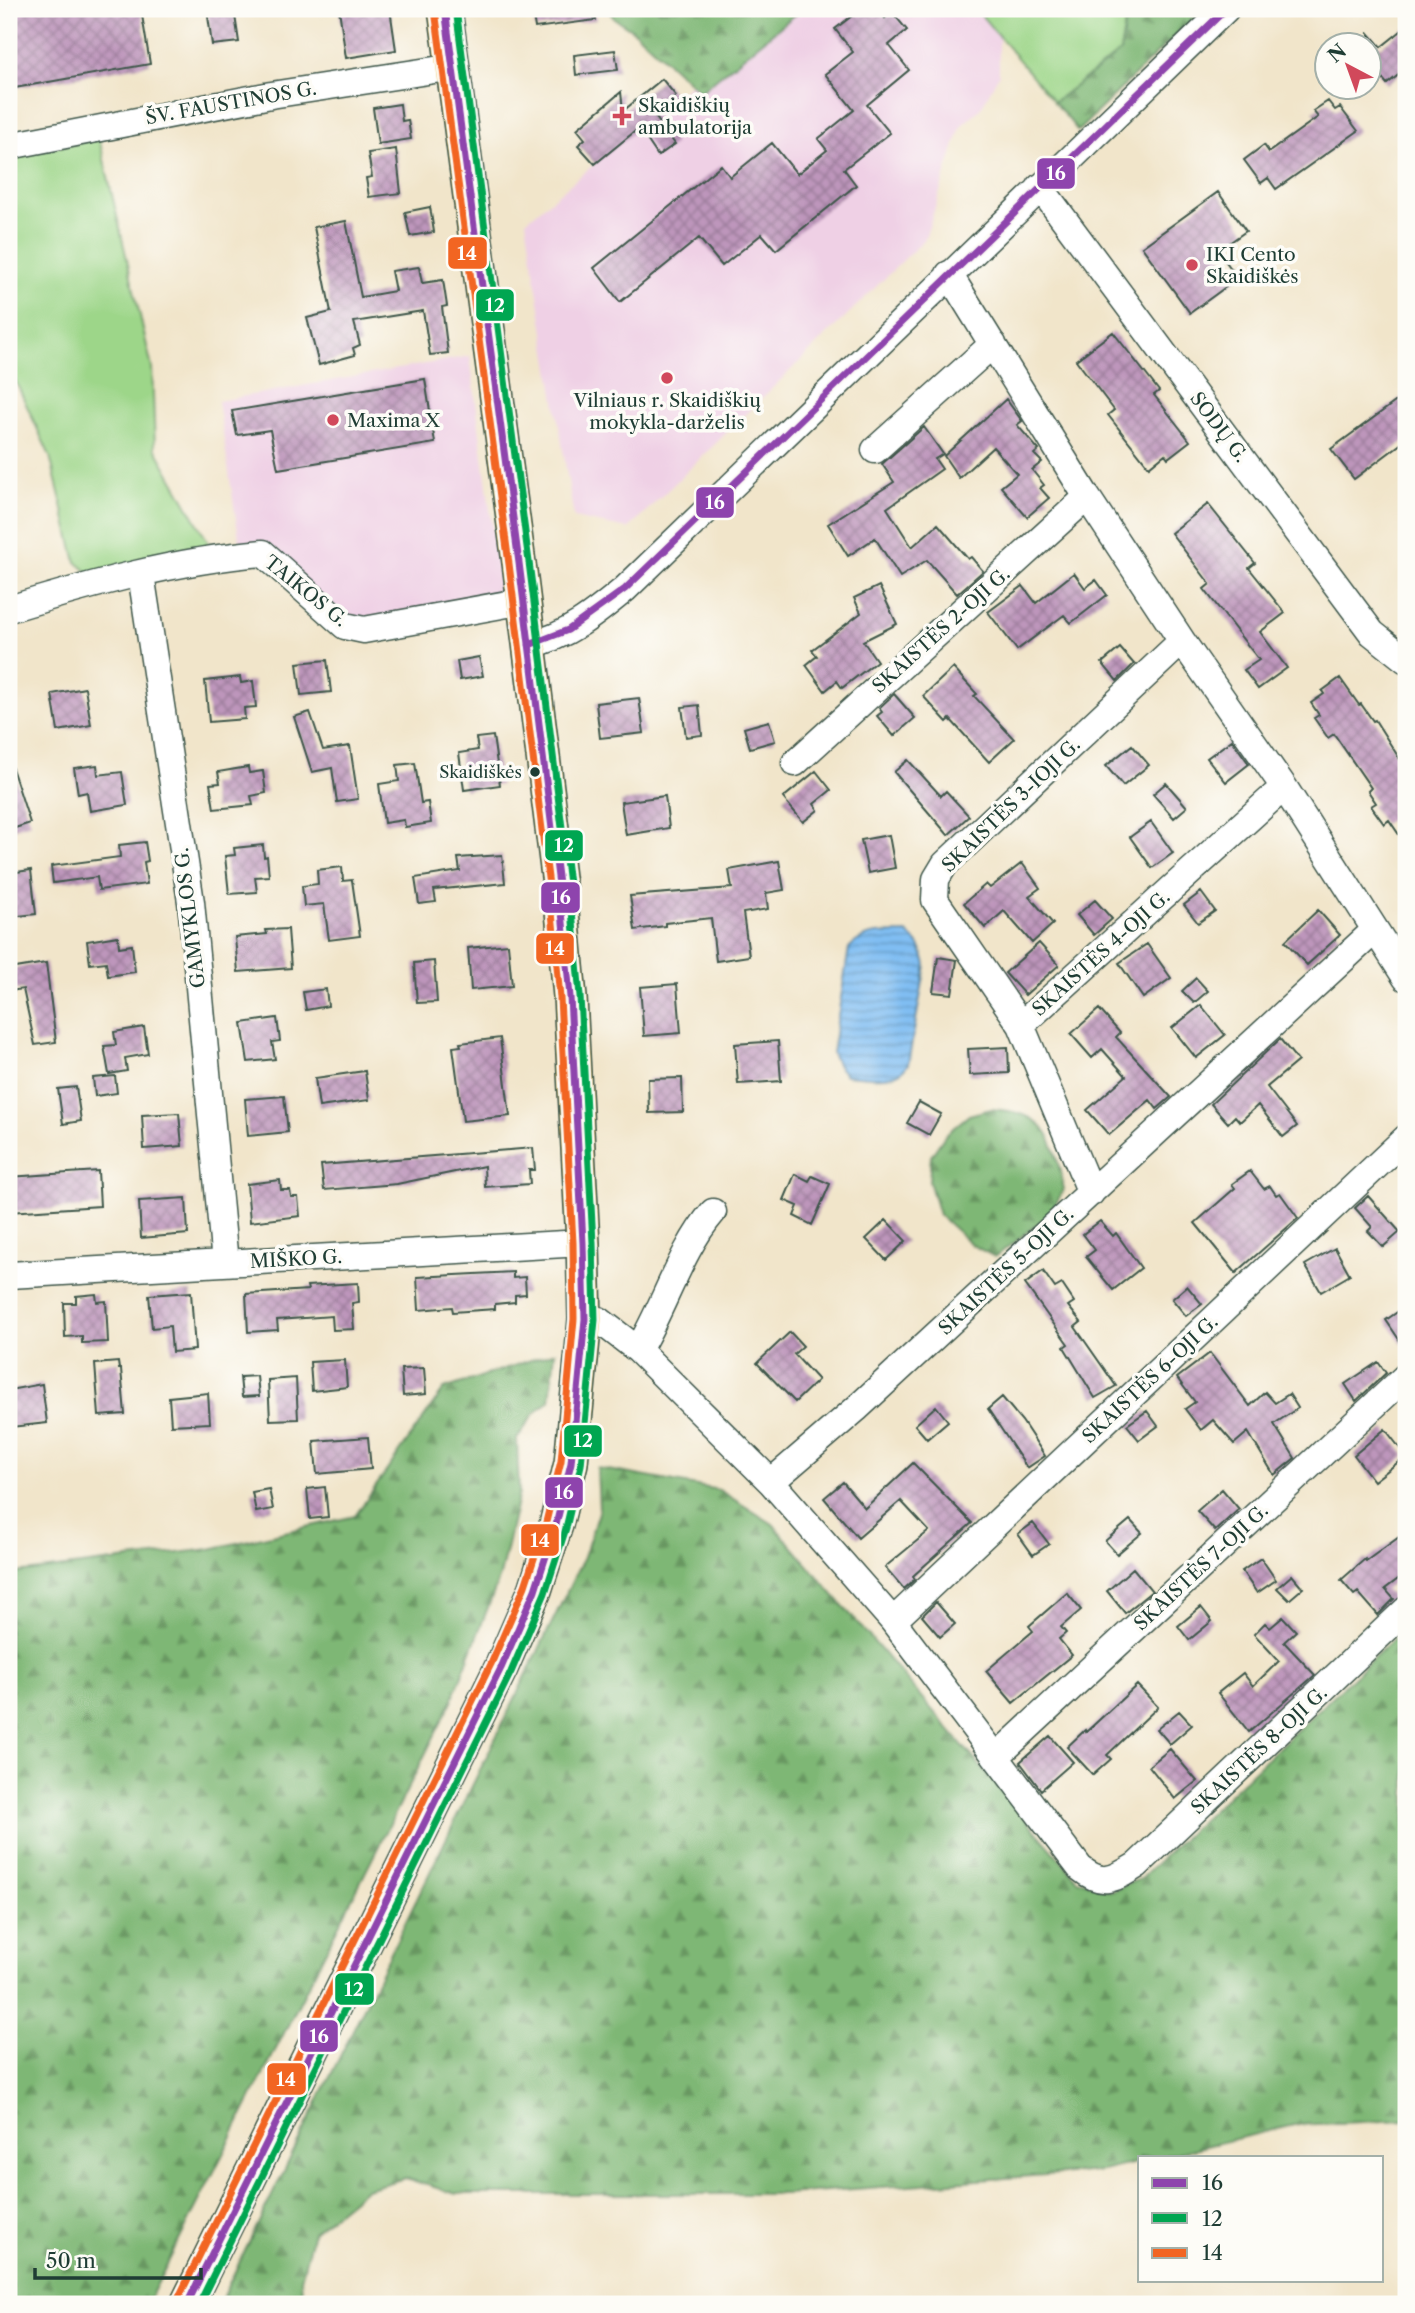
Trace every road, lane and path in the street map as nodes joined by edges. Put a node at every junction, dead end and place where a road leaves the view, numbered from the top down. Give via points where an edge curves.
1 (445, 9) edge
2 (1226, 9) edge
3 (454, 67) junction
4 (9, 146) edge
5 (1040, 187) junction
6 (949, 274) junction
7 (993, 344) junction
8 (875, 450) dead end
9 (1087, 497) junction
10 (141, 574) junction
11 (524, 601) junction
12 (9, 609) edge
13 (1182, 641) junction
14 (529, 645) junction
15 (1406, 660) edge
16 (795, 763) dead end
17 (1284, 787) junction
18 (1376, 930) junction
19 (1406, 978) edge
20 (1021, 1025) junction
21 (1406, 1138) edge
22 (1090, 1193) junction
23 (713, 1212) dead end
24 (583, 1243) junction
25 (225, 1263) junction
26 (9, 1275) edge
27 (585, 1319) junction
28 (638, 1350) junction
29 (1406, 1376) edge
30 (771, 1482) junction
31 (1406, 1610) edge
32 (893, 1621) junction
33 (996, 1757) junction
34 (187, 2304) edge

1 - 3 main road
2 - 5 street
3 - 4 street, ŠV. FAUSTINOS G. via 271,95
3 - 11 main road
5 - 6 street
5 - 15 street, SODŲ G. via 1372,633
6 - 7 street
6 - 14 street via 625,589 590,618 558,636
7 - 8 street
7 - 9 street
9 - 13 street
9 - 16 street, SKAISTĖS 2-OJI G.
10 - 11 street, TAIKOS G. via 263,554 345,626 364,630
10 - 12 street, TAIKOS G.
10 - 25 street, GAMYKLOS G. via 191,902
11 - 14 main road
13 - 17 street
13 - 20 street, SKAISTĖS 3-IOJI G. via 945,864 936,879 935,900
14 - 24 main road via 570,997
17 - 18 street
17 - 20 street, SKAISTĖS 4-OJI G.
18 - 19 street
18 - 22 street, SKAISTĖS 5-OJI G.
20 - 22 street, SKAISTĖS 4-OJI G.
21 - 32 street, SKAISTĖS 6-OJI G.
22 - 30 street, SKAISTĖS 5-OJI G.
23 - 28 street via 700,1227
24 - 25 street, MIŠKO G.
24 - 27 main road
25 - 26 street, MIŠKO G.
27 - 28 street via 598,1320
27 - 34 main road via 575,1447 535,1590 501,1668
28 - 30 street
29 - 33 street, SKAISTĖS 7-OJI G.
30 - 32 street
31 - 33 street, SKAISTĖS 8-OJI G. via 1137,1865 1106,1881 1080,1868
32 - 33 street

